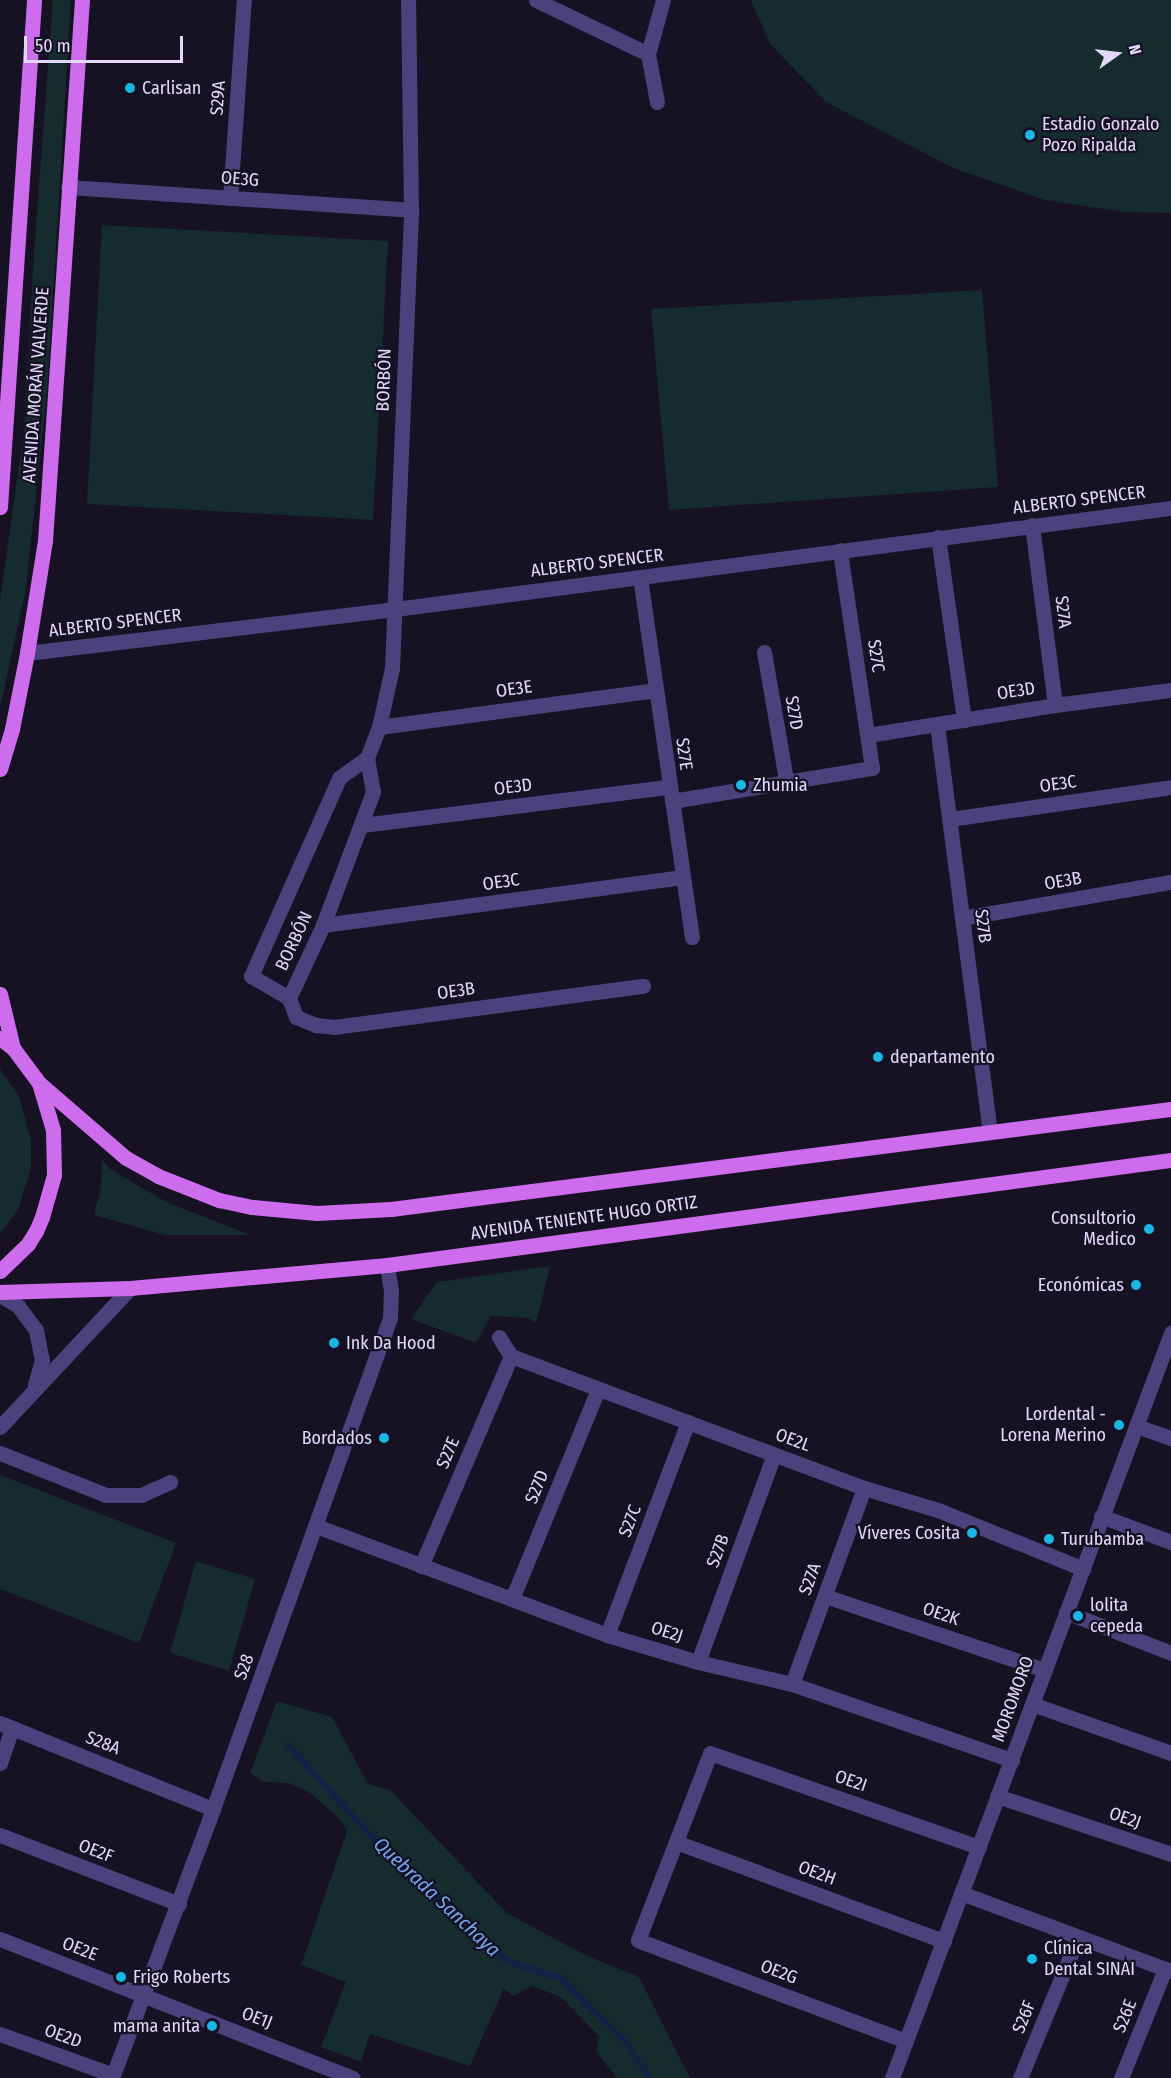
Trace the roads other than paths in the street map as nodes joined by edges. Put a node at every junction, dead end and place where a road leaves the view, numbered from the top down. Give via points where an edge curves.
1 (34, 0) edge
2 (82, 0) edge
3 (244, 0) edge
4 (408, 0) edge
5 (537, 0) edge
6 (663, 0) edge
7 (648, 54) junction
8 (657, 102) dead end
9 (68, 187) junction
10 (230, 198) junction
11 (411, 210) junction
12 (0, 507) edge
13 (1171, 508) edge
14 (1032, 525) junction
15 (938, 537) junction
16 (840, 550) junction
17 (640, 577) junction
18 (395, 609) junction
19 (764, 652) dead end
20 (27, 653) junction
21 (655, 690) junction
22 (1171, 690) edge
23 (1055, 705) junction
24 (964, 720) junction
25 (937, 725) junction
26 (379, 727) junction
27 (868, 735) junction
28 (367, 758) junction
29 (872, 768) joint
30 (0, 769) edge
31 (786, 780) junction
32 (1171, 787) edge
33 (670, 794) junction
34 (950, 819) junction
35 (362, 825) junction
36 (683, 878) junction
37 (1171, 882) edge
38 (962, 918) junction
39 (323, 925) junction
40 (692, 936) dead end
41 (644, 986) dead end
42 (0, 994) edge
43 (289, 998) junction
44 (0, 1038) edge
45 (13, 1048) junction
46 (39, 1083) junction
47 (1171, 1109) edge
48 (990, 1132) junction
49 (1171, 1160) edge
50 (387, 1265) junction
51 (0, 1270) edge
52 (130, 1288) junction
53 (0, 1293) edge
54 (1171, 1333) edge
55 (499, 1337) dead end
56 (510, 1356) junction
57 (598, 1389) junction
58 (33, 1390) junction
59 (688, 1422) junction
60 (1136, 1426) junction
61 (0, 1427) edge
62 (1171, 1438) edge
63 (0, 1453) edge
64 (774, 1454) junction
65 (170, 1482) dead end
66 (864, 1488) junction
67 (1101, 1516) junction
68 (316, 1526) junction
69 (1171, 1542) edge
70 (421, 1566) junction
71 (1083, 1569) junction
72 (825, 1596) junction
73 (512, 1599) junction
74 (1066, 1612) junction
75 (607, 1635) junction
76 (1171, 1653) edge
77 (698, 1662) junction
78 (1045, 1670) junction
79 (792, 1684) junction
80 (1032, 1704) junction
81 (6, 1725) edge
82 (1171, 1753) edge
83 (1012, 1760) junction
84 (0, 1763) edge
85 (997, 1796) junction
86 (213, 1809) junction
87 (0, 1834) edge
88 (676, 1842) junction
89 (978, 1847) junction
90 (1171, 1854) edge
91 (961, 1893) junction
92 (178, 1904) junction
93 (1078, 1937) junction
94 (0, 1939) edge
95 (944, 1941) junction
96 (1168, 1970) edge
97 (146, 1995) junction
98 (0, 2034) edge
99 (906, 2041) junction
100 (113, 2077) edge
101 (353, 2078) edge
102 (892, 2078) edge
103 (1020, 2078) edge
104 (1121, 2078) edge

1 - 12 main road, AVENIDA MORÁN VALVERDE
2 - 9 main road, AVENIDA MORÁN VALVERDE
3 - 10 street, S29A
4 - 11 street, BORBÓN
5 - 7 street
6 - 7 street
7 - 8 street
9 - 10 street, OE3G
9 - 20 main road, AVENIDA MORÁN VALVERDE via 45,541
10 - 11 street, OE3G
11 - 18 street, BORBÓN
13 - 14 street, ALBERTO SPENCER
14 - 15 street, ALBERTO SPENCER
14 - 23 street, S27A
15 - 16 street, ALBERTO SPENCER
15 - 24 street
16 - 17 street, ALBERTO SPENCER
16 - 27 street, S27C
17 - 18 street, ALBERTO SPENCER
17 - 21 street, S27E
18 - 20 street, ALBERTO SPENCER
18 - 26 street, BORBÓN via 392,669
19 - 31 street, S27D
20 - 30 main road, AVENIDA MORÁN VALVERDE
21 - 26 street, OE3E
21 - 33 street, S27E
22 - 23 street, OE3D
23 - 24 street, OE3D
24 - 25 street, OE3D
25 - 27 street, OE3D
25 - 34 street, S27B
26 - 28 street, BORBÓN
27 - 29 street, S27C
28 - 35 street, BORBÓN via 373,792
28 - 43 street, BORBÓN via 339,778 251,976
29 - 31 street, OE3D
31 - 33 street, OE3D
32 - 34 street, OE3C
33 - 35 street, OE3D
33 - 36 street, S27E
34 - 38 street, S27B
35 - 39 street, BORBÓN
36 - 39 street, OE3C
36 - 40 street, S27E
37 - 38 street, OE3B
38 - 48 street, S27B
39 - 43 street, BORBÓN
41 - 43 street, OE3B via 334,1027 316,1026 296,1017
42 - 45 main road
44 - 45 main road
45 - 46 main road
46 - 48 main road, AVENIDA TENIENTE HUGO ORTIZ via 126,1158 158,1176 219,1200 317,1213 391,1209
46 - 51 main road via 53,1130 54,1175 36,1231
47 - 48 main road, AVENIDA TENIENTE HUGO ORTIZ
49 - 50 main road, AVENIDA TENIENTE HUGO ORTIZ
50 - 52 main road, AVENIDA TENIENTE HUGO ORTIZ
50 - 68 street, S28 via 390,1317
52 - 53 main road, AVENIDA TENIENTE HUGO ORTIZ
52 - 58 street
53 - 58 street via 18,1306 36,1330 42,1360
54 - 60 street, MOROMORO
55 - 56 street
56 - 57 street, OE2L
56 - 70 street, S27E
57 - 59 street, OE2L
57 - 73 street, S27D
58 - 61 street
59 - 64 street, OE2L
59 - 75 street, S27C
60 - 62 street
60 - 67 street, MOROMORO
63 - 65 street via 106,1495 141,1495
64 - 66 street, OE2L
64 - 77 street, S27B
66 - 71 street, OE2L via 939,1510
66 - 72 street, S27A
67 - 69 street
67 - 71 street, MOROMORO
68 - 70 street, OE2J
68 - 86 street, S28
70 - 73 street, OE2J
71 - 74 street, MOROMORO
72 - 78 street, OE2K
72 - 79 street, S27A
73 - 75 street, OE2J
74 - 76 street
74 - 78 street, MOROMORO
75 - 77 street, OE2J
77 - 79 street, OE2J
78 - 80 street, MOROMORO
79 - 83 street, OE2J
80 - 82 street
80 - 83 street, MOROMORO
81 - 84 street, S28A
81 - 86 street, S28A
83 - 85 street, MOROMORO
85 - 89 street, MOROMORO
85 - 90 street, OE2J
86 - 92 street, S28
87 - 92 street, OE2F
88 - 89 street, OE2I via 710,1753
88 - 95 street, OE2H
88 - 99 street, OE2G via 638,1940
89 - 91 street, MOROMORO
91 - 93 street
91 - 95 street, MOROMORO
92 - 97 street, S28
93 - 96 street
93 - 103 street, S26F
94 - 97 street, OE2E
95 - 99 street, MOROMORO
96 - 104 street, S26E
97 - 100 street, S28
97 - 101 street, OE1J
98 - 100 street, OE2D
99 - 102 street, MOROMORO

